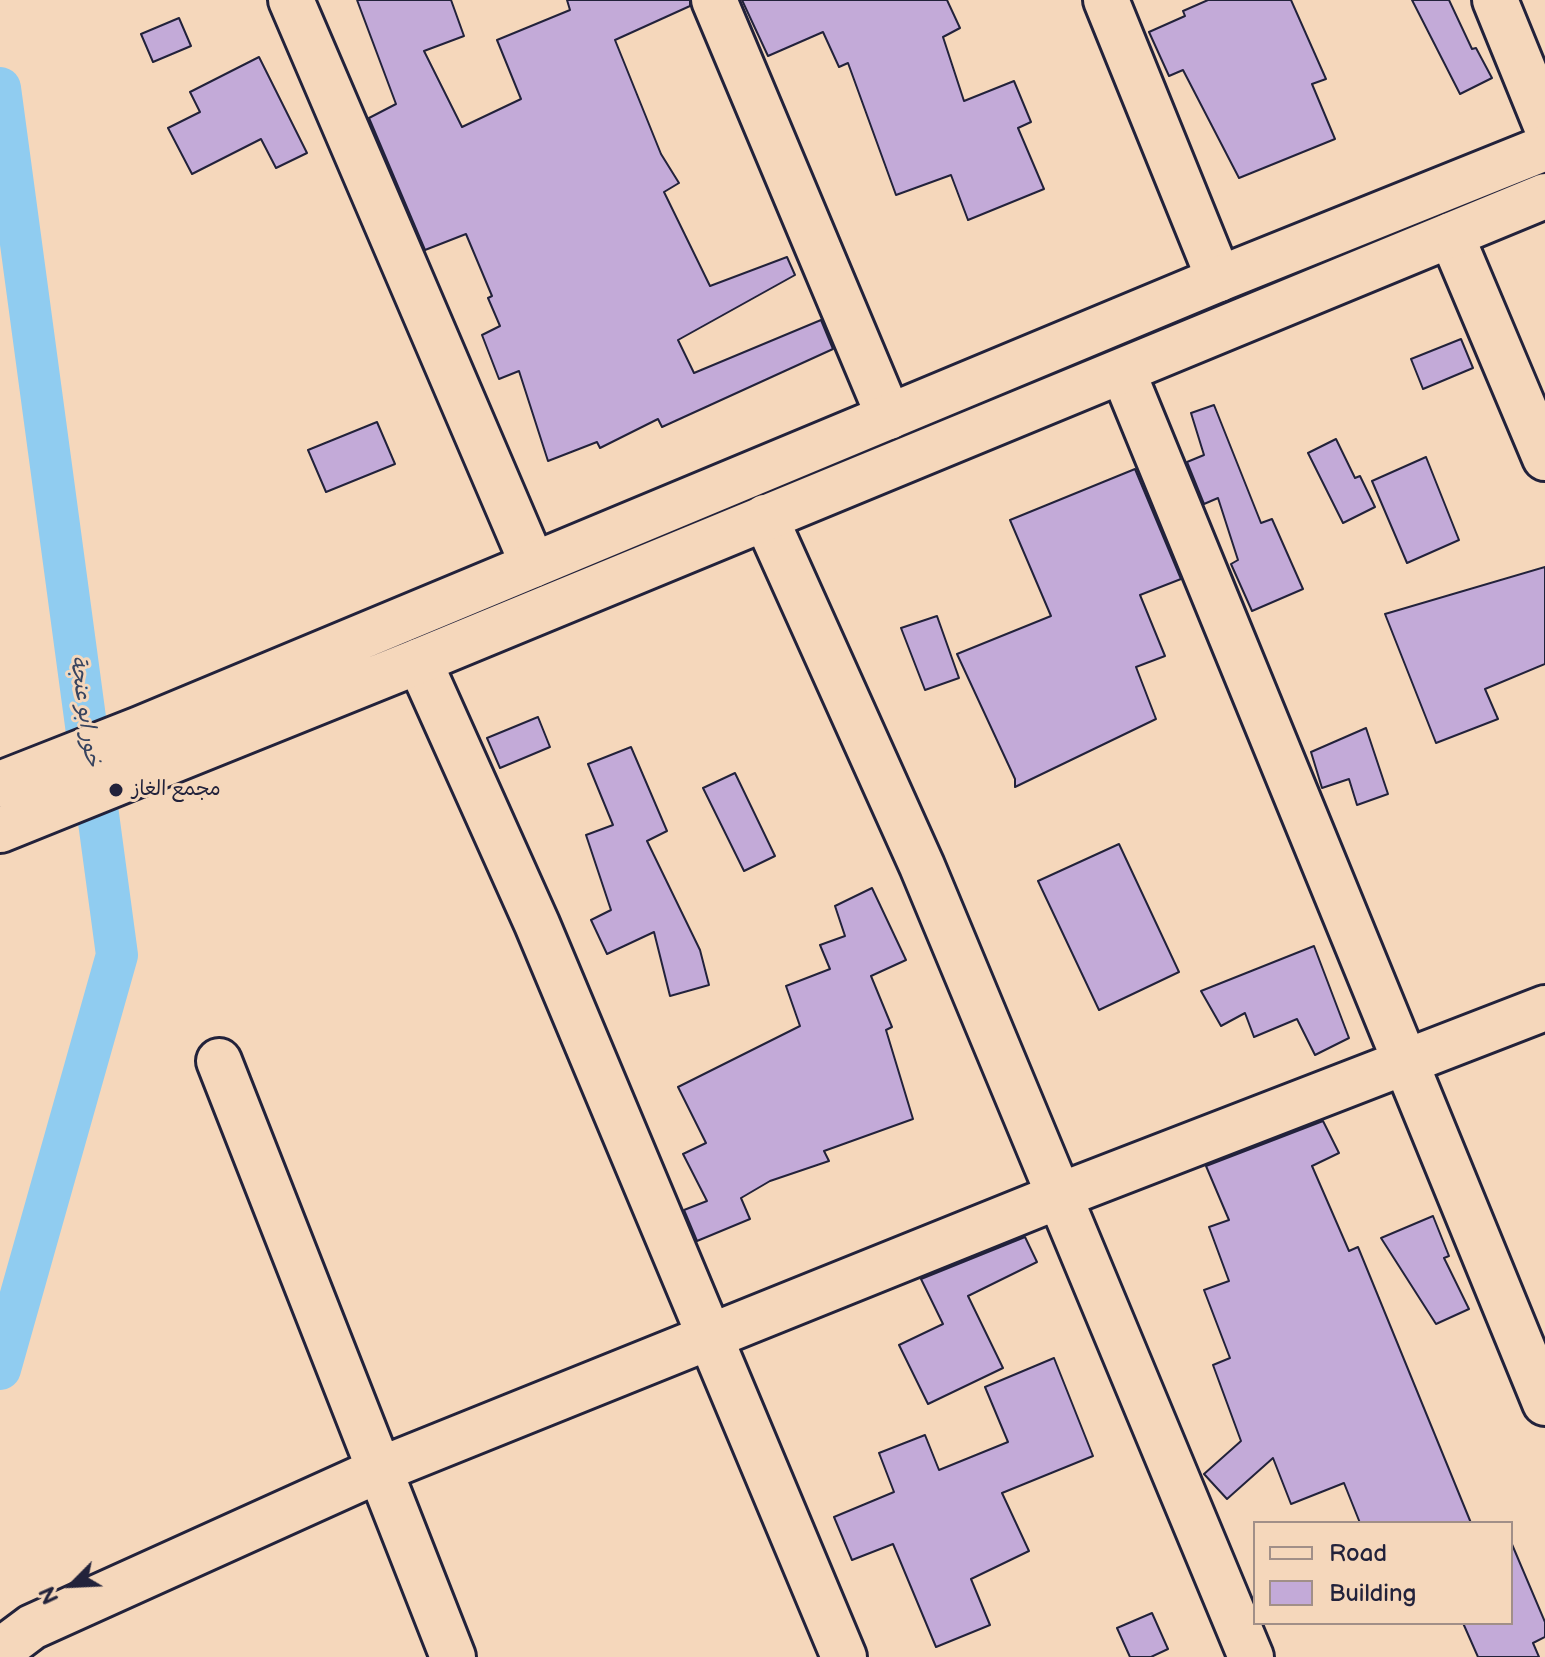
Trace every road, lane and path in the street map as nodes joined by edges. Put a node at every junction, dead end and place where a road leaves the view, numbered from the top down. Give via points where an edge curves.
1 (291, 0) edge
2 (714, 0) edge
3 (1106, 0) edge
4 (1495, 0) edge
5 (1545, 123) edge
6 (1545, 148) edge
7 (1545, 196) edge
8 (1451, 235) junction
9 (1219, 279) junction
10 (1123, 372) junction
11 (889, 417) junction
12 (1545, 458) edge
13 (765, 517) junction
14 (533, 565) junction
15 (419, 661) junction
16 (141, 750) junction
17 (62, 782) junction
18 (0, 784) edge
19 (0, 830) edge
20 (1545, 1008) edge
21 (219, 1061) dead end
22 (1405, 1063) junction
23 (1059, 1196) junction
24 (713, 1338) junction
25 (1545, 1403) edge
26 (377, 1471) junction
27 (25, 1645) edge
28 (453, 1657) edge
29 (844, 1657) edge
30 (1251, 1657) edge

1 - 14 street
2 - 11 street
3 - 9 street
4 - 5 street
6 - 9 street
7 - 8 street
8 - 10 street
8 - 12 street
9 - 11 street
10 - 13 street
10 - 22 street
11 - 14 street
13 - 15 street
13 - 23 street via 922,866
14 - 16 street
15 - 16 street
15 - 24 street
16 - 17 street
17 - 18 street
17 - 19 street
20 - 22 street
21 - 26 street
22 - 23 street
22 - 25 street
23 - 24 street
23 - 30 street
24 - 26 street
24 - 29 street
26 - 27 street
26 - 28 street

